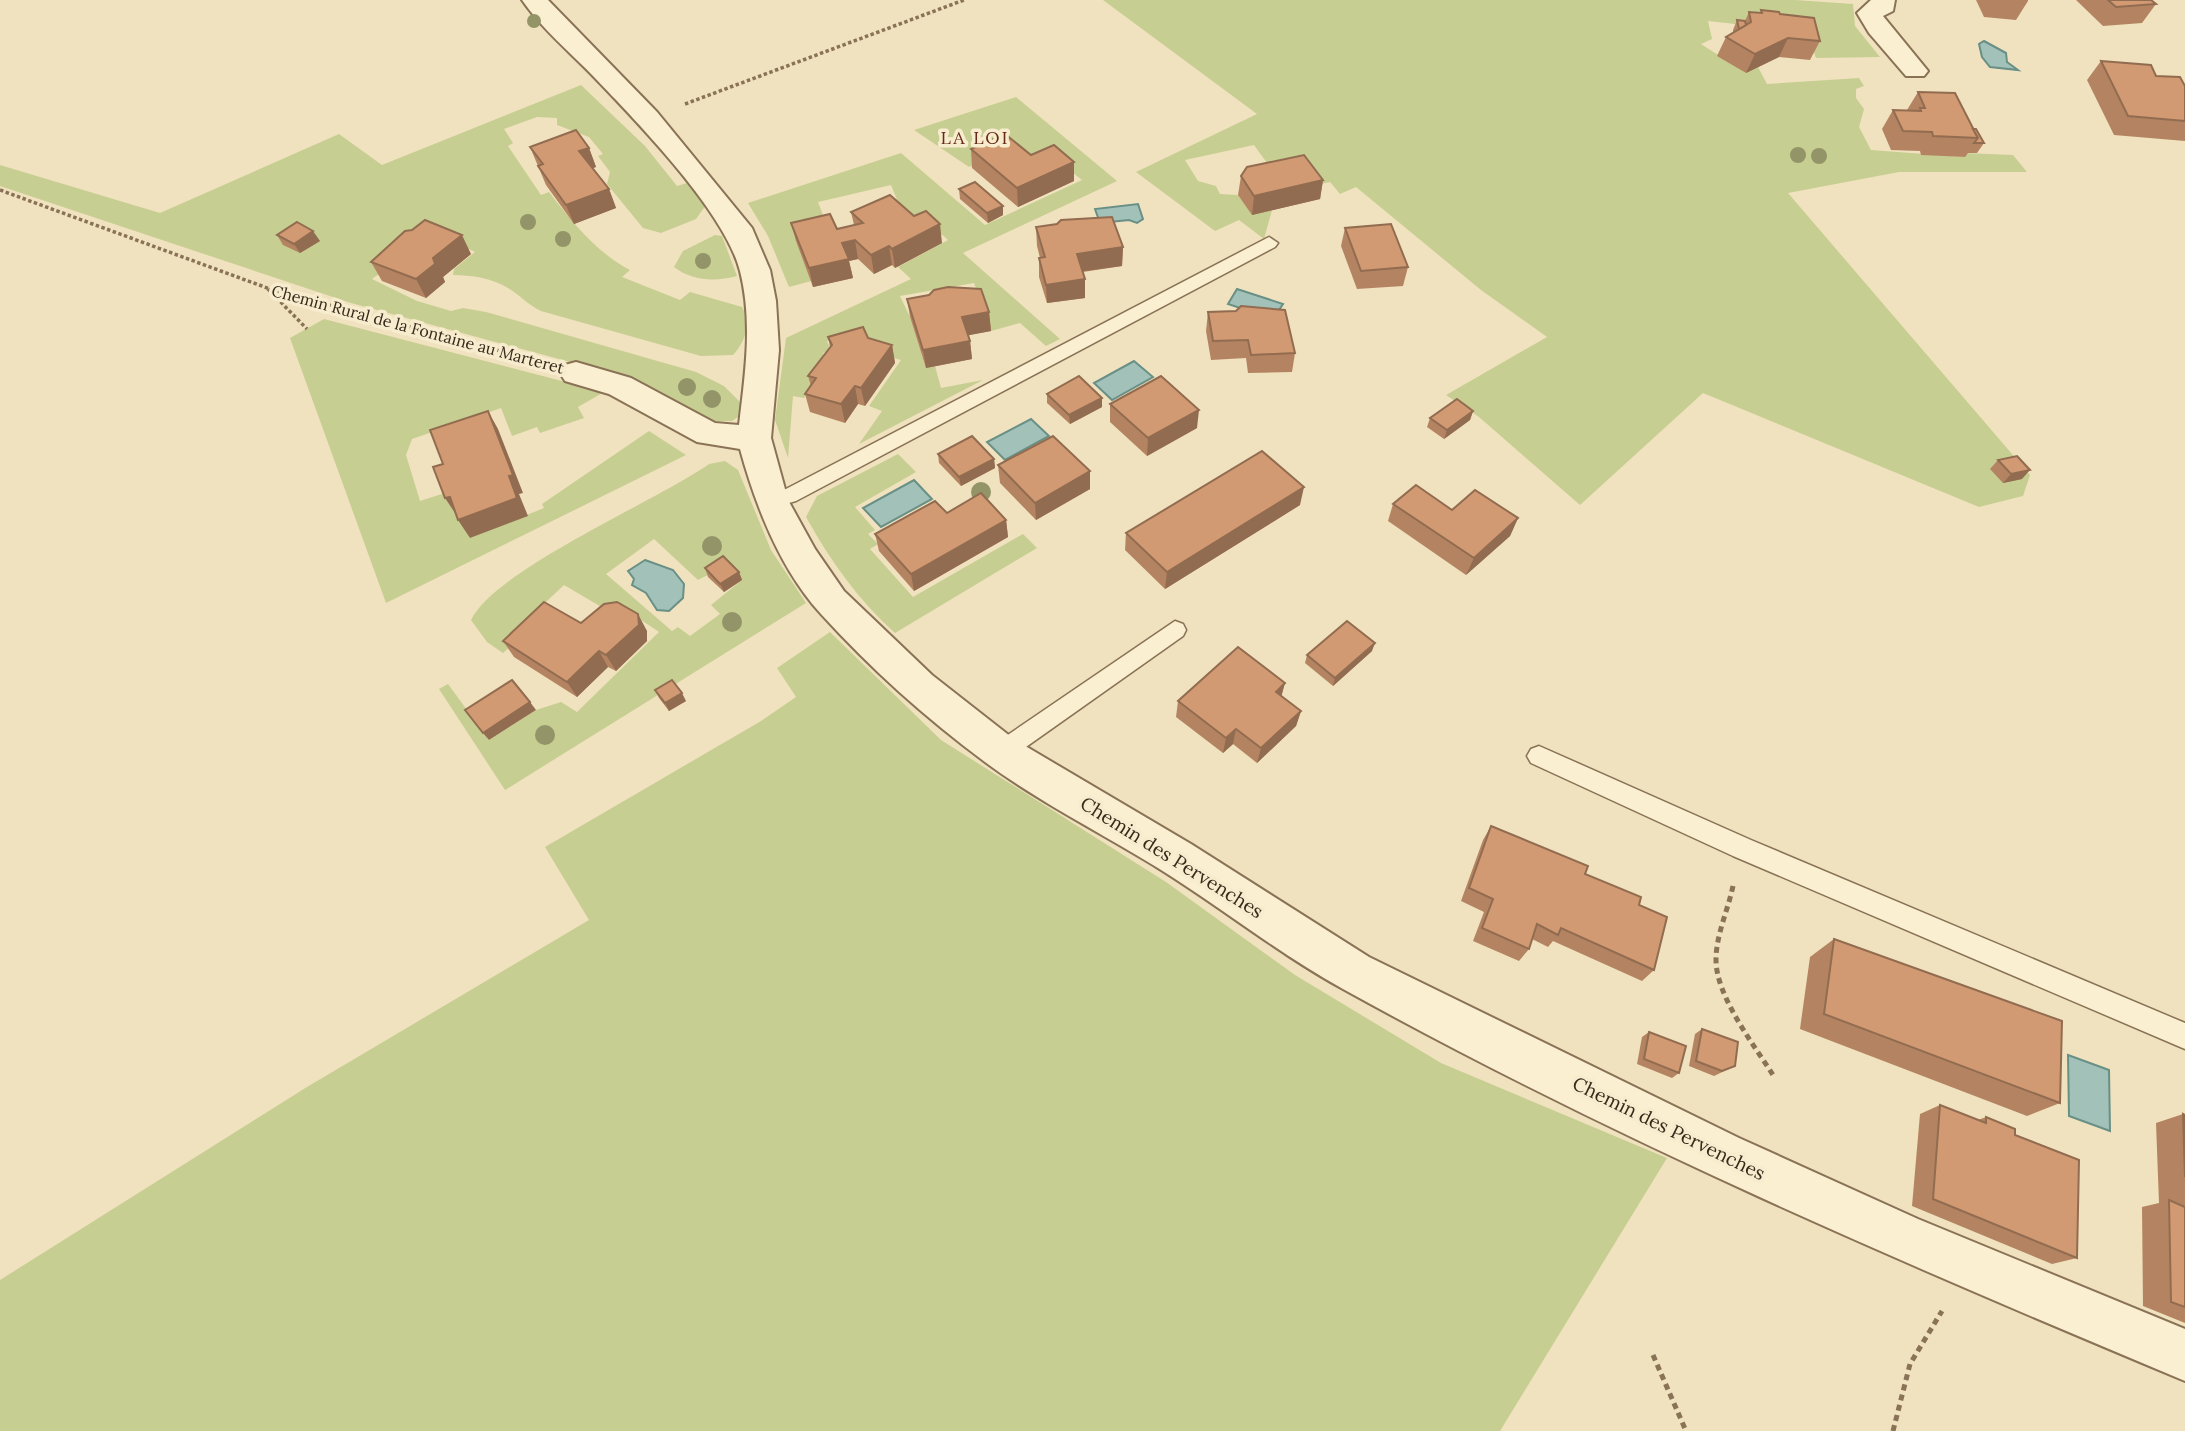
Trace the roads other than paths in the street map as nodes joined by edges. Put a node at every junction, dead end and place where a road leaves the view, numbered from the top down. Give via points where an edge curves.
1 (534, 0) edge
2 (1883, 0) edge
3 (1915, 71) dead end
4 (1269, 243) dead end
5 (576, 373) road end
6 (754, 438) junction
7 (771, 500) junction
8 (1175, 630) dead end
9 (1000, 752) junction
10 (1539, 756) dead end
11 (2185, 1036) edge
12 (2185, 1354) edge

1 - 6 street, Chemin des Pervenches via 648,118 732,218 755,270 764,329
2 - 3 street via 1884,6 1869,13
4 - 7 lane via 838,471
5 - 6 street, Chemin Rural de la Fontaine au Marteret via 620,386 709,434
6 - 7 street, Chemin des Pervenches
7 - 9 street, Chemin des Pervenches via 831,601 919,686
8 - 9 lane
9 - 12 street, Chemin des Pervenches via 1176,857 1354,972 1477,1036 1901,1236
10 - 11 lane via 1742,848

